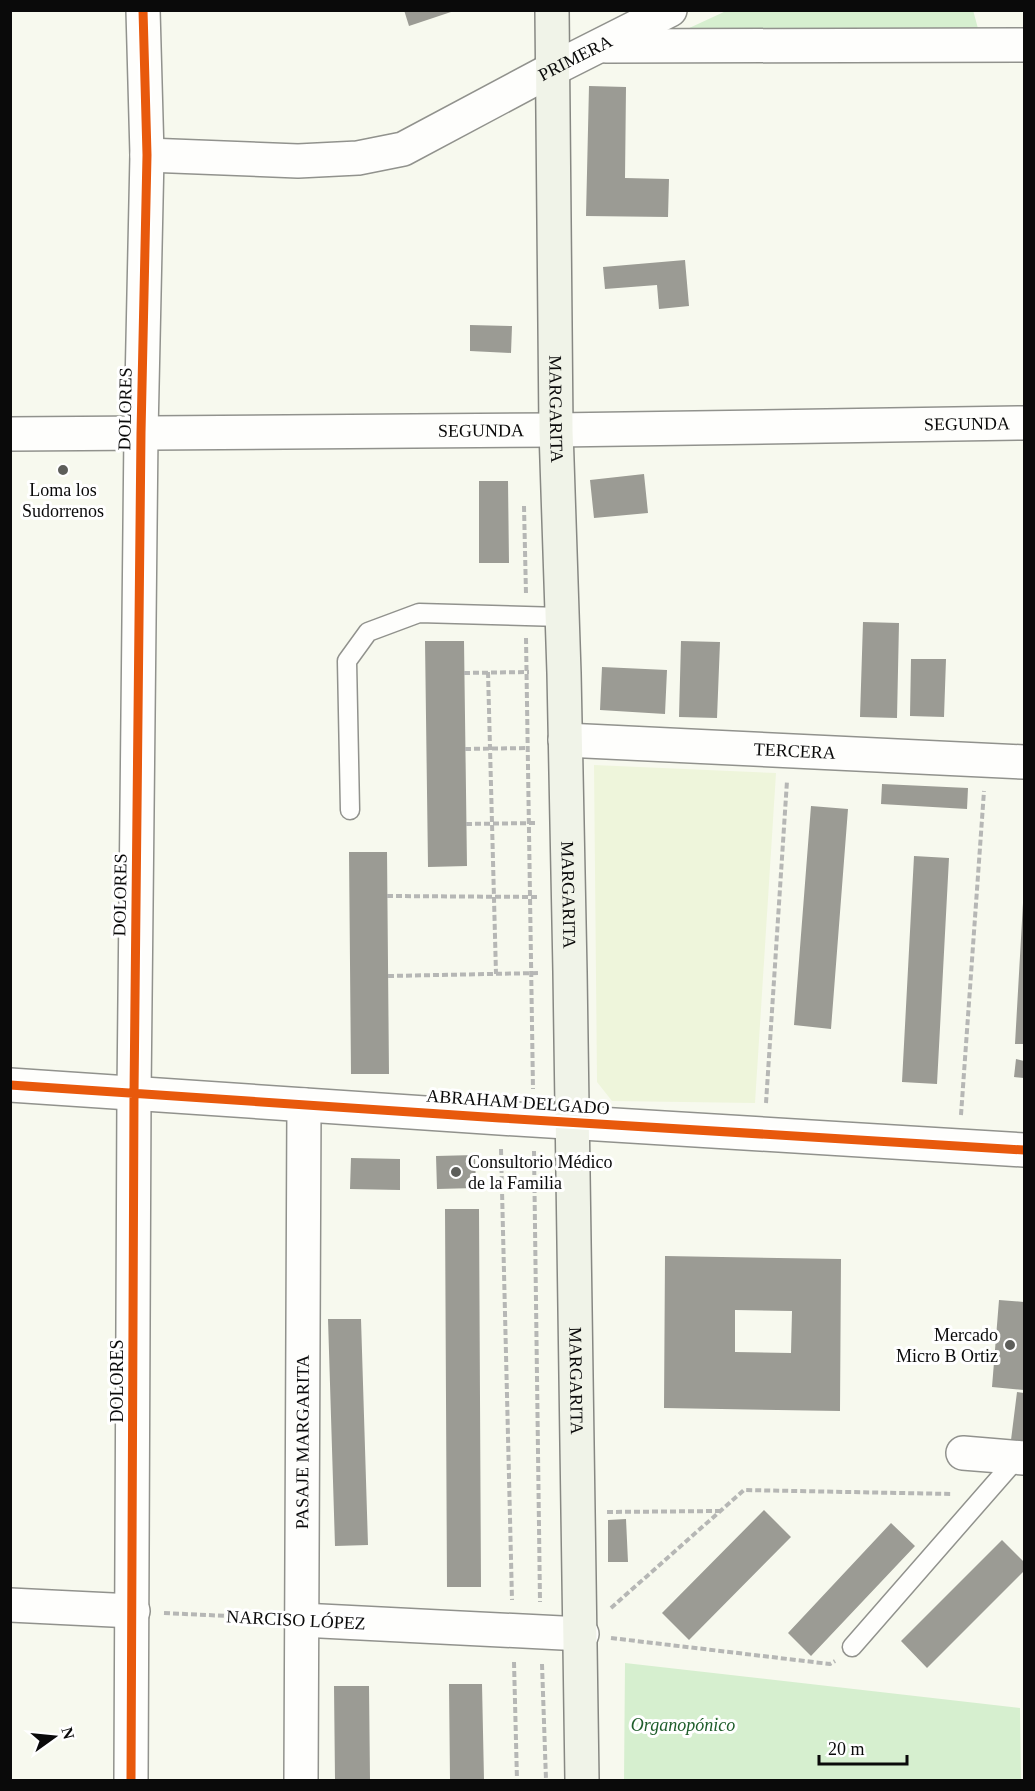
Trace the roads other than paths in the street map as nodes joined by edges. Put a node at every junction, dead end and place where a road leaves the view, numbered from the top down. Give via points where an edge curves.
1 (143, 10) edge
2 (552, 10) edge
3 (670, 10) edge
4 (1024, 45) edge
5 (601, 46) junction
6 (553, 69) junction
7 (147, 155) junction
8 (1024, 423) edge
9 (556, 430) junction
10 (141, 433) junction
11 (10, 434) edge
12 (561, 617) junction
13 (565, 744) junction
14 (1024, 762) edge
15 (350, 810) dead end
16 (10, 1086) edge
17 (134, 1094) junction
18 (304, 1105) junction
19 (573, 1123) junction
20 (1024, 1150) edge
21 (963, 1453) dead end
22 (1021, 1458) edge
23 (10, 1605) edge
24 (133, 1611) junction
25 (301, 1620) junction
26 (582, 1634) junction
27 (852, 1647) road end
28 (131, 1780) edge
29 (301, 1780) edge
30 (582, 1780) edge

1 - 7 street, DOLORES
2 - 6 main road, MARGARITA
3 - 5 street
4 - 5 street, PRIMERA
5 - 6 street, PRIMERA
6 - 7 street, PRIMERA via 404,149 358,158 298,161
6 - 9 main road, MARGARITA
7 - 10 street, DOLORES
8 - 9 street, SEGUNDA
9 - 10 street, SEGUNDA
9 - 12 main road, MARGARITA
10 - 11 street, SEGUNDA
10 - 17 street, DOLORES
12 - 13 main road, MARGARITA
12 - 15 lane via 418,613 368,632 346,661
13 - 14 street, TERCERA
13 - 19 main road, MARGARITA
16 - 17 street, ABRAHAM DELGADO
17 - 18 street, ABRAHAM DELGADO
17 - 24 street, DOLORES
18 - 19 street, ABRAHAM DELGADO
18 - 25 street, PASAJE MARGARITA
19 - 20 street, ABRAHAM DELGADO
19 - 26 main road, MARGARITA
21 - 22 street
22 - 27 lane
23 - 24 street
24 - 28 street, DOLORES
25 - 26 street, NARCISO LÓPEZ
25 - 29 street, PASAJE MARGARITA
26 - 30 main road, MARGARITA

